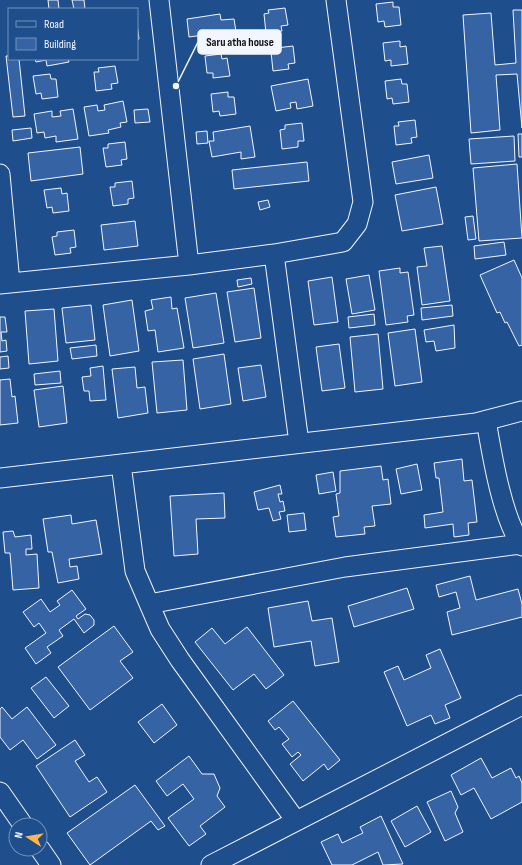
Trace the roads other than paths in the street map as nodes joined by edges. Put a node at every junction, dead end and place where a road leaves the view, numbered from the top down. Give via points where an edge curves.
1 (159, 0) edge
2 (336, 0) edge
3 (0, 174) edge
4 (274, 254) junction
5 (189, 265) junction
6 (5, 283) edge
7 (522, 411) edge
8 (486, 420) junction
9 (299, 443) junction
10 (121, 464) junction
11 (0, 478) edge
12 (521, 545) edge
13 (148, 604) junction
14 (522, 705) edge
15 (0, 792) edge
16 (17, 817) edge
17 (296, 821) junction
18 (211, 865) edge

1 - 5 street
2 - 4 street via 363,202 357,224 343,242
3 - 6 street
4 - 5 street
4 - 9 street
5 - 6 street
7 - 8 street
8 - 9 street
8 - 12 street via 495,469 509,519
9 - 10 street
10 - 11 street
10 - 13 street via 135,571
12 - 13 street via 345,567
13 - 17 street via 180,660
14 - 17 street
15 - 16 street
17 - 18 street

